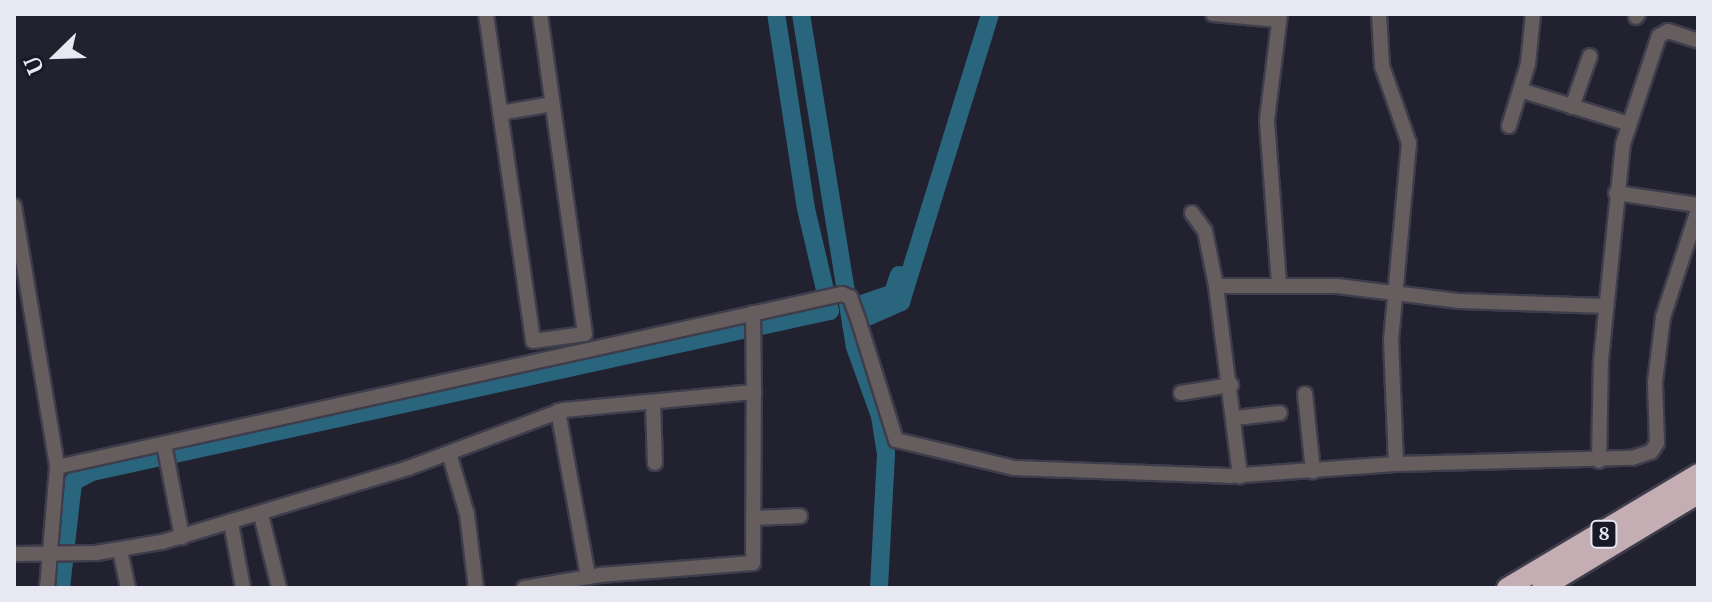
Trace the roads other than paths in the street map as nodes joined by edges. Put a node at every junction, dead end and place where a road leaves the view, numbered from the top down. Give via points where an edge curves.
1 (486, 14) edge
2 (540, 14) edge
3 (1213, 14) edge
4 (1379, 14) edge
5 (1533, 14) edge
6 (1279, 17) edge
7 (1698, 41) edge
8 (1590, 56) dead end
9 (1520, 90) junction
10 (552, 104) junction
11 (1572, 107) junction
12 (500, 113) junction
13 (1629, 124) junction
14 (1509, 126) dead end
15 (1616, 193) junction
16 (14, 206) edge
17 (1698, 208) edge
18 (1192, 213) dead end
19 (1279, 284) junction
20 (1216, 286) junction
21 (1395, 292) junction
22 (1605, 306) junction
23 (754, 321) junction
24 (1231, 385) junction
25 (754, 392) junction
26 (1181, 393) dead end
27 (1305, 394) dead end
28 (653, 404) junction
29 (558, 411) junction
30 (1280, 413) dead end
31 (1235, 418) junction
32 (165, 449) junction
33 (449, 453) junction
34 (1599, 461) junction
35 (655, 463) dead end
36 (1396, 464) junction
37 (57, 467) junction
38 (1313, 472) junction
39 (1698, 474) edge
40 (1240, 476) junction
41 (1698, 494) edge
42 (261, 515) junction
43 (800, 516) dead end
44 (755, 518) junction
45 (231, 523) junction
46 (182, 537) junction
47 (120, 550) junction
48 (14, 554) edge
49 (58, 555) junction
50 (588, 576) junction
51 (47, 588) edge
52 (128, 588) edge
53 (243, 588) edge
54 (279, 588) edge
55 (476, 588) edge
56 (524, 588) edge
57 (1507, 588) edge
58 (1542, 588) edge

1 - 12 street
2 - 10 street
3 - 6 street
4 - 21 street via 1382,66 1409,143
5 - 9 street
6 - 19 street via 1267,120
7 - 13 street via 1668,31 1659,36
8 - 11 street
9 - 11 street
9 - 14 street
10 - 12 street
10 - 12 street via 585,334 533,341
11 - 13 street
13 - 15 street
15 - 17 street
15 - 22 street
16 - 37 street
17 - 34 street via 1663,317 1655,447 1644,456
18 - 20 street via 1205,231
19 - 20 street
19 - 21 street
20 - 24 street
21 - 22 street via 1460,301
21 - 36 street via 1391,357
22 - 34 street
23 - 25 street
23 - 32 street
23 - 40 street via 847,296 889,429 903,444 1028,470
24 - 26 street
24 - 31 street
25 - 28 street
25 - 44 street
27 - 38 street
28 - 29 street
28 - 35 street
29 - 33 street
29 - 50 street
30 - 31 street
31 - 40 street
32 - 37 street
32 - 46 street
33 - 42 street
33 - 55 street via 467,514
34 - 36 street
36 - 38 street
37 - 49 street
38 - 40 street
39 - 57 highway, 8
41 - 58 highway, 8
42 - 45 street
42 - 54 street
43 - 44 street
44 - 50 street via 753,563
45 - 46 street
45 - 53 street
46 - 47 street
47 - 49 street
47 - 52 street
48 - 49 street
49 - 51 street
50 - 56 street

